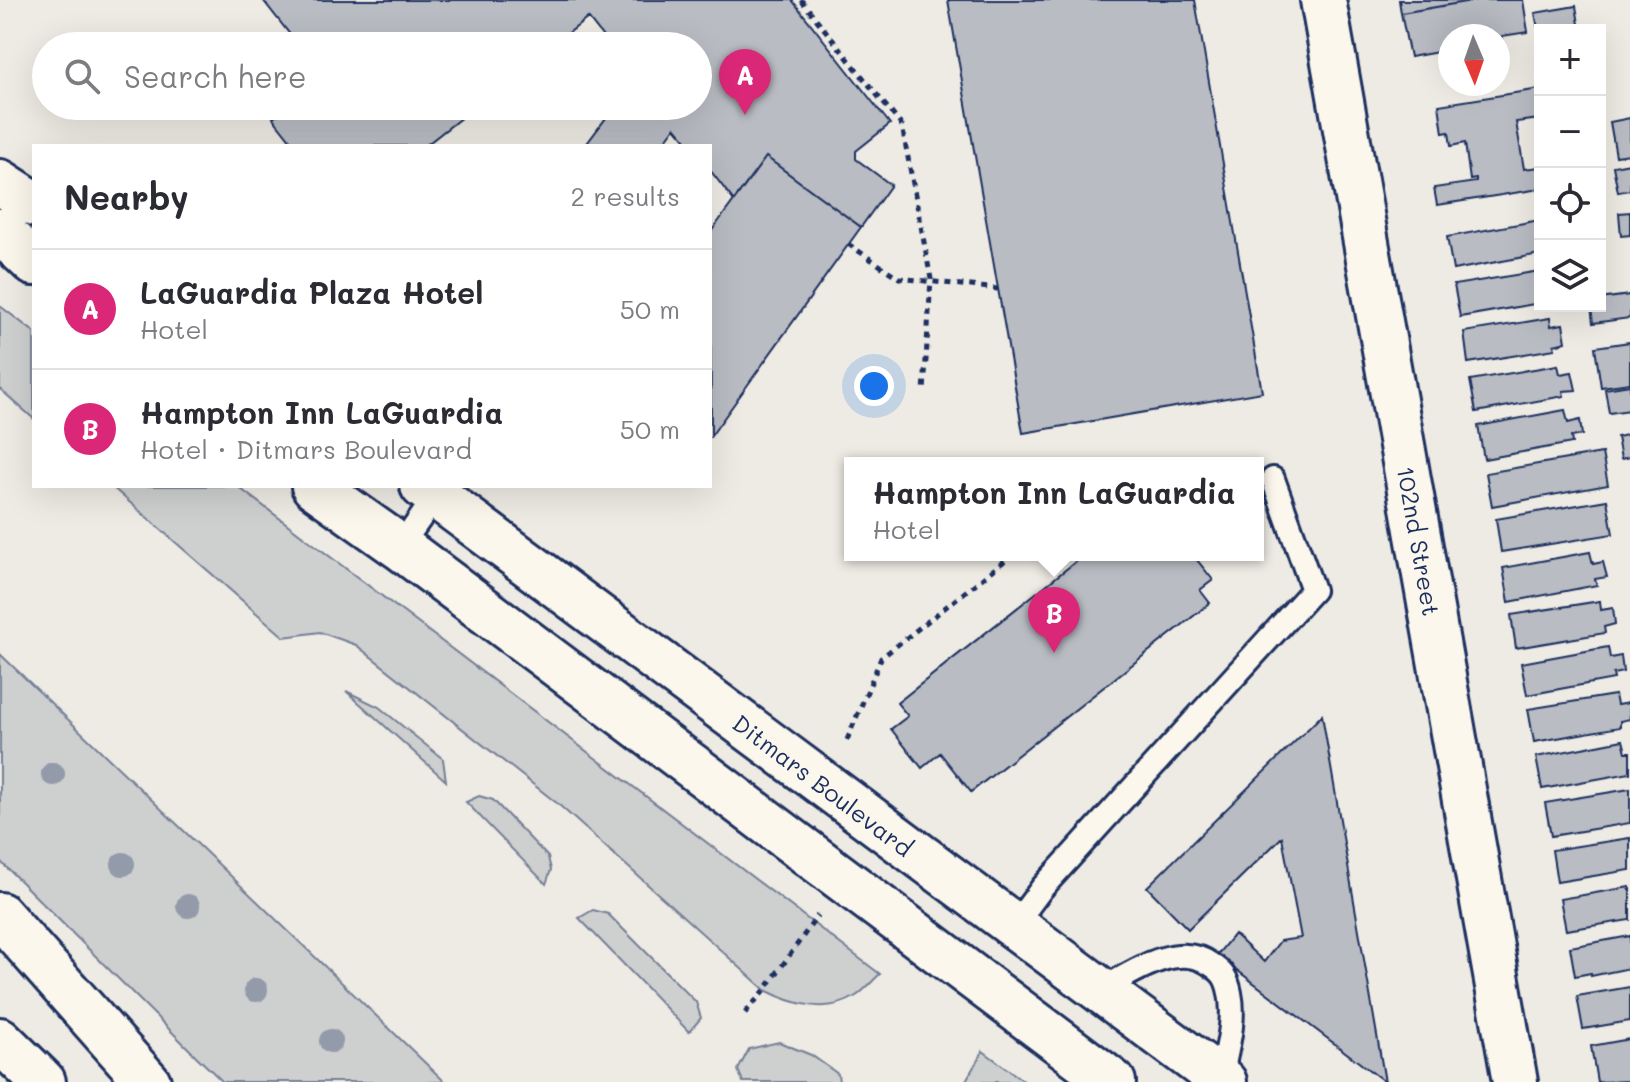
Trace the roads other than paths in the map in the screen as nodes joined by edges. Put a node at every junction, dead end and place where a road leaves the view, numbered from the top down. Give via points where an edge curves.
1 (1323, 0) edge
2 (0, 182) edge
3 (32, 203) edge
4 (0, 231) edge
5 (32, 261) edge
6 (1273, 479) dead end
7 (317, 488) edge
8 (434, 489) edge
9 (400, 547) junction
10 (0, 915) edge
11 (1013, 927) junction
12 (1101, 990) junction
13 (0, 1040) edge
14 (1222, 1081) edge
15 (43, 1082) edge
16 (148, 1082) edge
17 (1113, 1082) edge
18 (1515, 1082) edge

1 - 18 main road, 102nd Street
2 - 3 main road
4 - 5 main road
6 - 11 lane via 1313,590 1042,888
7 - 9 main road
8 - 9 lane
8 - 11 main road, Ditmars Boulevard
9 - 17 main road
10 - 16 main road
11 - 12 main road, Ditmars Boulevard
12 - 14 main road, Ditmars Boulevard
12 - 14 lane via 1170,957 1202,958 1225,974 1231,996
13 - 15 main road

